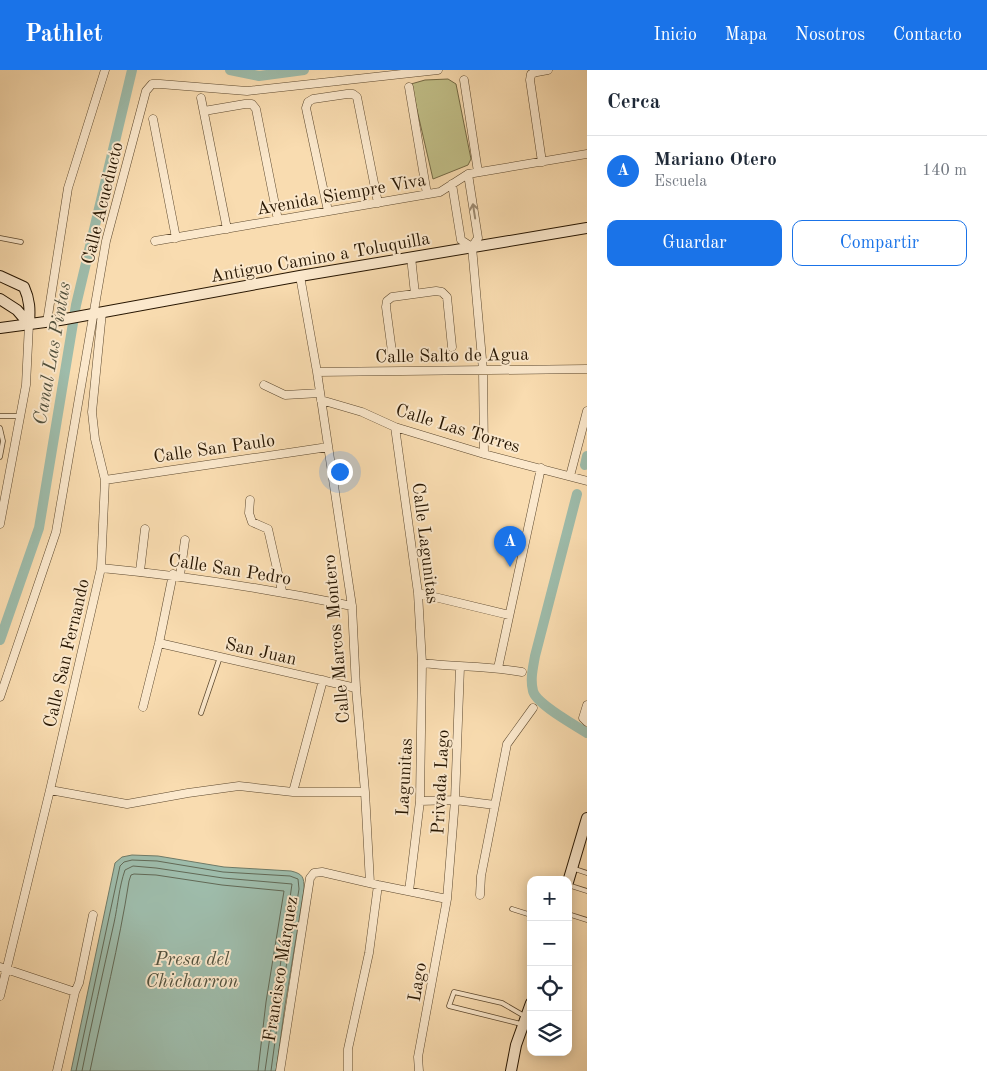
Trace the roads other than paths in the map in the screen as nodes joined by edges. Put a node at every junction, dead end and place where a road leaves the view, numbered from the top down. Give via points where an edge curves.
1 (105, 70) edge
2 (438, 70) edge
3 (548, 70) edge
4 (464, 80) dead end
5 (409, 88) dead end
6 (201, 98) dead end
7 (204, 111) junction
8 (153, 119) dead end
9 (587, 154) edge
10 (542, 162) junction
11 (478, 172) junction
12 (468, 174) junction
13 (452, 184) junction
14 (427, 194) junction
15 (378, 203) junction
16 (328, 211) junction
17 (278, 220) junction
18 (587, 228) edge
19 (227, 229) junction
20 (0, 238) edge
21 (176, 238) junction
22 (21, 242) dead end
23 (155, 242) dead end
24 (472, 247) junction
25 (411, 257) junction
26 (300, 276) junction
27 (2, 278) edge
28 (416, 294) junction
29 (0, 299) edge
30 (98, 313) junction
31 (47, 322) junction
32 (29, 324) junction
33 (0, 328) edge
34 (452, 347) dead end
35 (393, 359) dead end
36 (587, 369) edge
37 (483, 370) junction
38 (317, 372) junction
39 (264, 385) dead end
40 (320, 397) junction
41 (587, 411) edge
42 (0, 416) edge
43 (20, 416) junction
44 (395, 427) junction
45 (0, 428) edge
46 (328, 447) junction
47 (484, 454) junction
48 (0, 457) edge
49 (541, 468) junction
50 (570, 476) junction
51 (105, 480) junction
52 (587, 481) edge
53 (250, 500) dead end
54 (0, 524) edge
55 (145, 529) dead end
56 (185, 540) dead end
57 (101, 568) junction
58 (140, 571) junction
59 (176, 575) junction
60 (282, 592) junction
61 (418, 593) junction
62 (352, 606) junction
63 (510, 615) junction
64 (159, 643) junction
65 (220, 657) junction
66 (422, 663) junction
67 (460, 667) junction
68 (498, 668) junction
69 (522, 672) dead end
70 (323, 680) junction
71 (356, 688) junction
72 (0, 697) edge
73 (587, 705) edge
74 (143, 707) dead end
75 (533, 708) dead end
76 (200, 714) dead end
77 (587, 722) edge
78 (50, 790) junction
79 (293, 792) junction
80 (365, 792) junction
81 (456, 800) junction
82 (420, 802) junction
83 (495, 805) junction
84 (587, 818) edge
85 (572, 868) junction
86 (587, 873) edge
87 (570, 876) edge
88 (374, 884) junction
89 (572, 885) edge
90 (409, 891) junction
91 (587, 891) edge
92 (480, 895) dead end
93 (447, 899) junction
94 (512, 908) dead end
95 (527, 914) edge
96 (93, 915) dead end
97 (572, 915) edge
98 (587, 920) edge
99 (3, 968) edge
100 (75, 992) junction
101 (0, 996) edge
102 (528, 1011) edge
103 (524, 1021) junction
104 (56, 1071) edge
105 (280, 1071) edge
106 (348, 1071) edge
107 (419, 1071) edge
108 (511, 1071) edge

1 - 31 street, Calle Acueducto via 68,188
2 - 30 street, Calle Acueducto via 247,91 152,84 146,91 106,241
3 - 10 street via 531,74 530,80
4 - 11 street
5 - 14 street
6 - 7 street
7 - 17 street via 245,104 256,108
7 - 19 street
8 - 21 street
9 - 10 street, Avenida Siempre Viva
10 - 11 street, Avenida Siempre Viva
11 - 12 street, Avenida Siempre Viva
12 - 13 street, Avenida Siempre Viva
24 -> 12 street via 478,238
13 - 14 street, Avenida Siempre Viva via 440,192
13 - 24 street via 461,240
14 - 15 street, Avenida Siempre Viva
15 - 16 street, Avenida Siempre Viva
15 - 16 street via 357,98 347,94 313,99 306,108
16 - 17 street, Avenida Siempre Viva
17 - 19 street, Avenida Siempre Viva
18 - 24 street, Antiguo Camino a Toluquilla
19 - 21 street, Avenida Siempre Viva
20 - 22 lane
21 - 23 street, Avenida Siempre Viva
24 - 25 street, Antiguo Camino a Toluquilla
24 - 37 street
25 - 26 street, Antiguo Camino a Toluquilla
25 - 28 street
26 - 30 street, Antiguo Camino a Toluquilla
26 - 38 street, Calle Marcos Montero
27 - 32 street via 24,287 29,299
28 - 34 street via 436,291 447,297
28 - 35 street via 392,297 387,301
29 - 32 street via 17,310
30 - 31 street, Antiguo Camino a Toluquilla
30 - 51 street, Calle San Fernando via 92,412
30 - 72 street, Calle Acueducto via 56,532
31 - 32 street, Antiguo Camino a Toluquilla
32 - 33 street, Antiguo Camino a Toluquilla
32 - 43 street via 26,385
36 - 37 street, Calle Salto de Agua
37 - 38 street, Calle Salto de Agua
37 - 47 street
38 - 40 street, Calle Marcos Montero
39 - 40 street, Calle Las Torres via 285,395
40 - 44 street, Calle Las Torres
40 - 46 street, Calle Marcos Montero
41 - 50 street
42 - 43 lane
43 - 54 street
44 - 47 street, Calle Las Torres
44 - 61 street, Calle Lagunitas
45 - 48 lane via 3,441
46 - 51 street, Calle San Paulo
46 - 62 street, Calle Marcos Montero
47 - 49 street, Calle Las Torres
49 - 50 street, Calle Las Torres
49 - 63 street
50 - 52 street, Calle Las Torres
51 - 57 street, Calle San Fernando
53 - 60 street via 252,522 268,529
55 - 58 street
56 - 59 street
57 - 58 street, Calle San Pedro
57 - 78 street, Calle San Fernando
58 - 59 street, Calle San Pedro
59 - 60 street, Calle San Pedro
59 - 64 street
60 - 62 street, Calle San Pedro
61 - 63 street
61 - 66 street, Calle Lagunitas
62 - 71 street, Calle Marcos Montero
63 - 68 street
64 - 65 street, San Juan
64 - 74 street
65 - 70 street, San Juan
65 - 76 lane
66 - 67 street
66 - 82 street, Lagunitas
67 - 68 street
67 - 81 street, Privada Lago
68 - 69 street
70 - 71 street, San Juan
70 - 79 street
71 - 80 street, Calle Marcos Montero
73 - 77 street via 584,718
75 - 83 street via 507,744
78 - 79 street via 127,804 239,786
78 - 99 street, Calle San Fernando
79 - 80 street
80 - 88 street, Calle Marcos Montero
81 - 82 street
81 - 83 street
81 - 93 street, Privada Lago
82 - 90 street, Lagunitas
83 - 92 street
84 - 85 street
85 - 86 lane
85 - 87 street
88 - 90 street
88 - 105 street, Francisco Márquez via 322,872 314,873 310,878
88 - 106 street, Calle Marcos Montero via 369,953 348,1049
89 - 91 lane
90 - 93 street
93 - 107 street, Lago via 418,1057
94 - 95 lane
96 - 100 street
97 - 98 lane
99 - 100 street
99 - 101 street, Calle San Fernando
100 - 104 street
102 - 103 street
103 - 103 lane via 450,1006 454,992 502,1003
103 - 108 street

